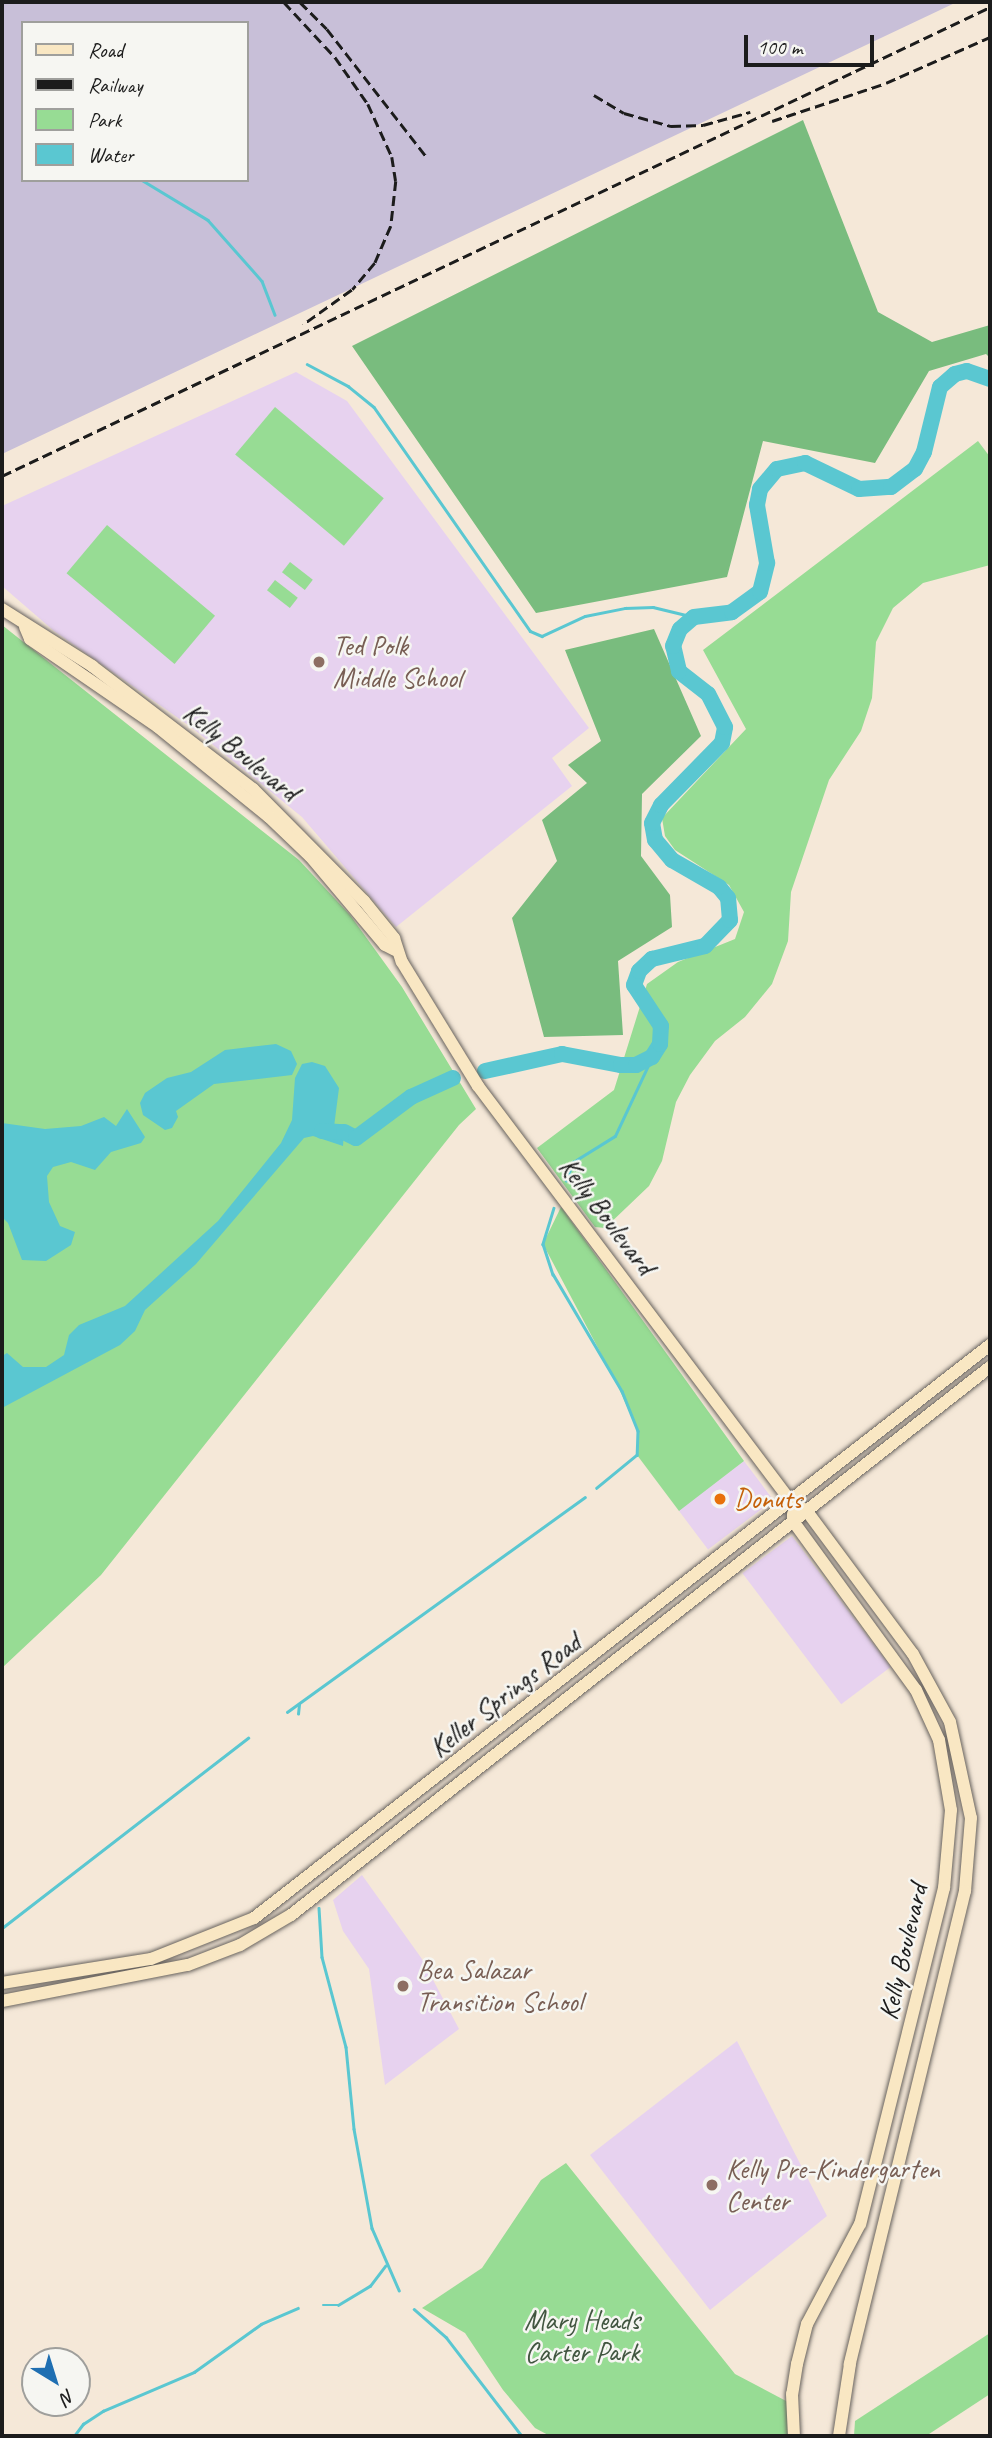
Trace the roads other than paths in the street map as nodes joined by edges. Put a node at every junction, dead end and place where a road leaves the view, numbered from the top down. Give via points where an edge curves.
1 (2, 609) edge
2 (990, 1345) edge
3 (990, 1367) edge
4 (792, 1503) junction
5 (806, 1510) junction
6 (793, 1521) junction
7 (885, 1617) junction
8 (873, 1626) junction
9 (515, 1718) junction
10 (525, 1731) junction
11 (2, 1983) edge
12 (2, 2001) edge
13 (794, 2436) edge
14 (839, 2436) edge

1 - 4 main road, Kelly Boulevard via 92,666 203,757 310,856 385,945 395,950 478,1086
2 - 4 main road, Keller Springs Road
3 - 5 main road, Keller Springs Road
4 - 5 main road, Kelly Boulevard
4 - 6 main road
4 - 9 main road, Keller Springs Road
5 - 6 main road, Keller Springs Road
5 - 7 main road, Kelly Boulevard
6 - 8 main road, Kelly Boulevard
6 - 10 main road, Keller Springs Road
7 - 8 main road
7 - 14 main road, Kelly Boulevard via 932,1685 950,1722 967,1787 971,1841 955,1937 850,2364
8 - 13 main road, Kelly Boulevard via 916,1690 939,1740 949,1786 950,1835 944,1888 916,2011 860,2224 807,2325 792,2393
9 - 10 main road
9 - 11 main road, Keller Springs Road via 254,1918 151,1959
10 - 12 main road, Keller Springs Road via 291,1915 240,1945 157,1974

